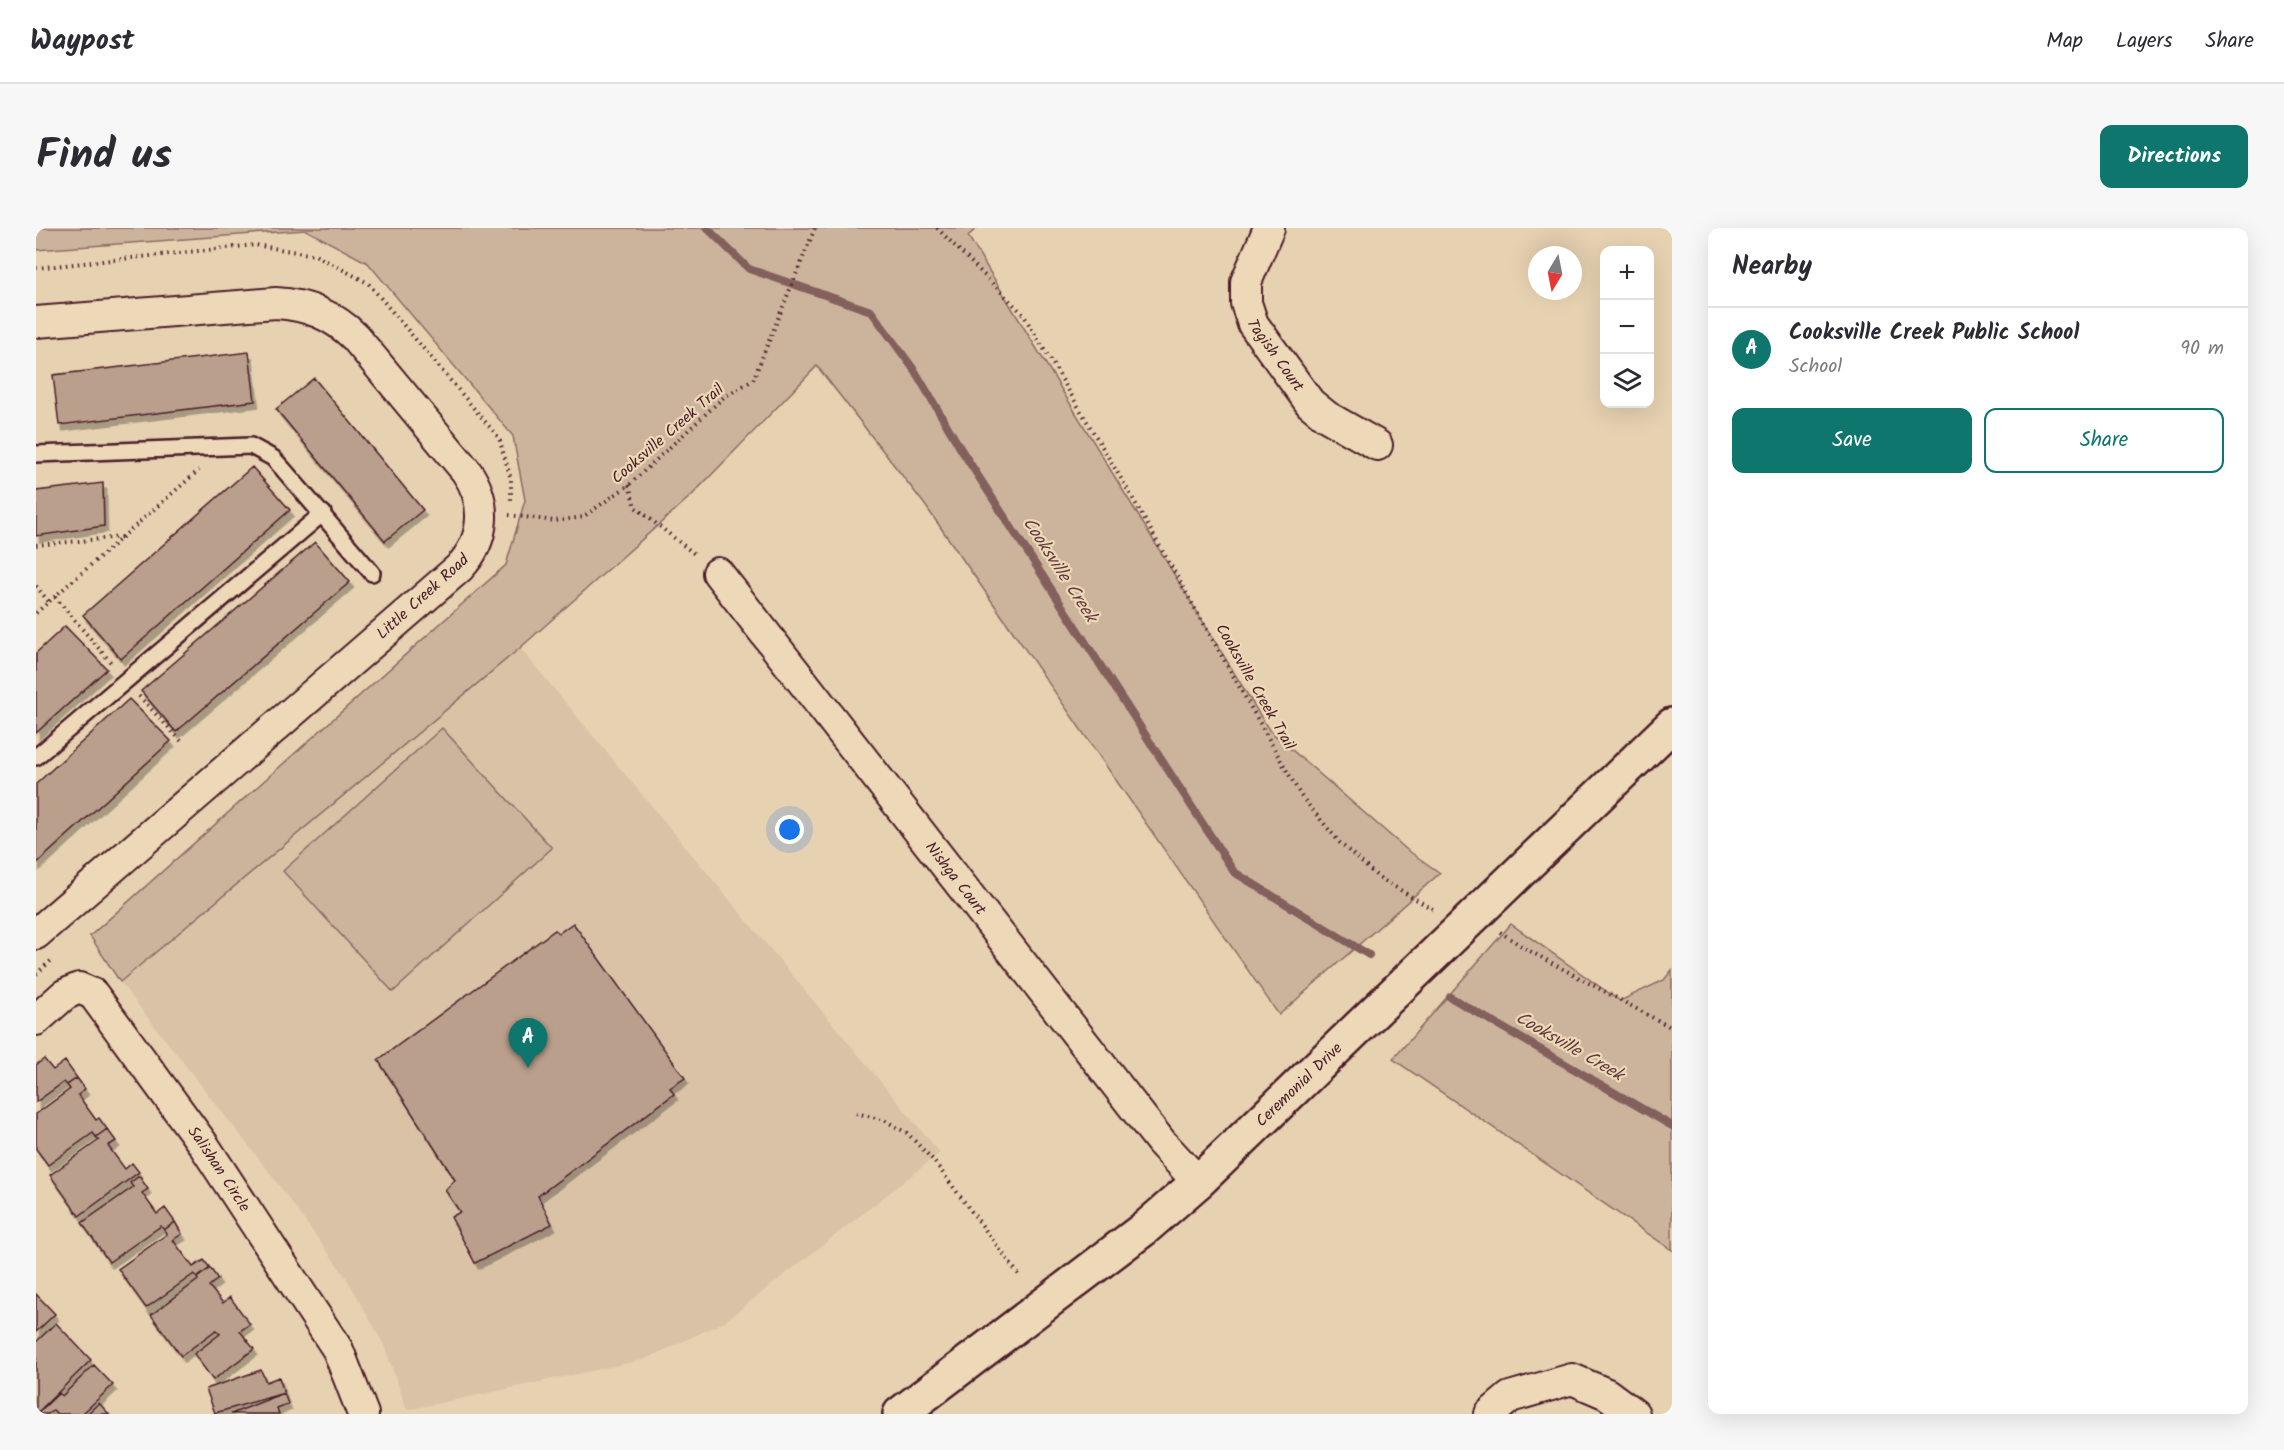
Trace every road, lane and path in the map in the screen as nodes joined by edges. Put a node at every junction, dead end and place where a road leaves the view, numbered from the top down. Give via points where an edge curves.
1 (815, 228) edge
2 (937, 228) edge
3 (1269, 228) edge
4 (36, 322) edge
5 (1377, 445) dead end
6 (226, 446) junction
7 (36, 454) edge
8 (630, 485) junction
9 (323, 513) junction
10 (510, 515) dead end
11 (123, 537) junction
12 (36, 544) edge
13 (372, 573) dead end
14 (718, 573) joint
15 (36, 586) edge
16 (49, 602) junction
17 (36, 613) edge
18 (1672, 725) edge
19 (36, 757) edge
20 (1469, 921) junction
21 (36, 934) edge
22 (36, 1020) edge
23 (1672, 1028) edge
24 (856, 1113) dead end
25 (1198, 1182) junction
26 (1018, 1275) dead end
27 (363, 1414) edge
28 (900, 1414) edge
29 (1490, 1414) edge
30 (1634, 1414) edge

1 - 8 path, Cooksville Creek Trail via 753,380 724,397
2 - 20 path, Cooksville Creek Trail via 1023,314 1301,796 1340,843 1378,876 1426,907
3 - 5 street, Tagish Court via 1246,282 1246,303 1253,324 1310,403
4 - 21 street, Little Creek Road via 276,303 319,312 355,337 466,471 477,491 482,519 476,546 459,568
6 - 7 lane
6 - 9 lane via 251,446 273,458
6 - 11 path
8 - 10 path, Cooksville Creek Trail via 583,517 555,521
8 - 14 path via 635,507
9 - 13 lane
9 - 19 lane
11 - 12 path
11 - 16 path
14 - 25 street, Nishga Court via 1161,1143
15 - 16 path
16 - 17 path
18 - 20 street, Ceremonial Drive
20 - 23 path, Cooksville Creek Trail via 1507,936
20 - 25 street, Ceremonial Drive
22 - 27 street, Salishan Circle via 64,995 79,988 93,994 203,1144 338,1350
24 - 26 path via 884,1120 908,1133 933,1160
25 - 28 street, Ceremonial Drive via 1145,1228
29 - 30 street via 1510,1397 1572,1379 1607,1394

